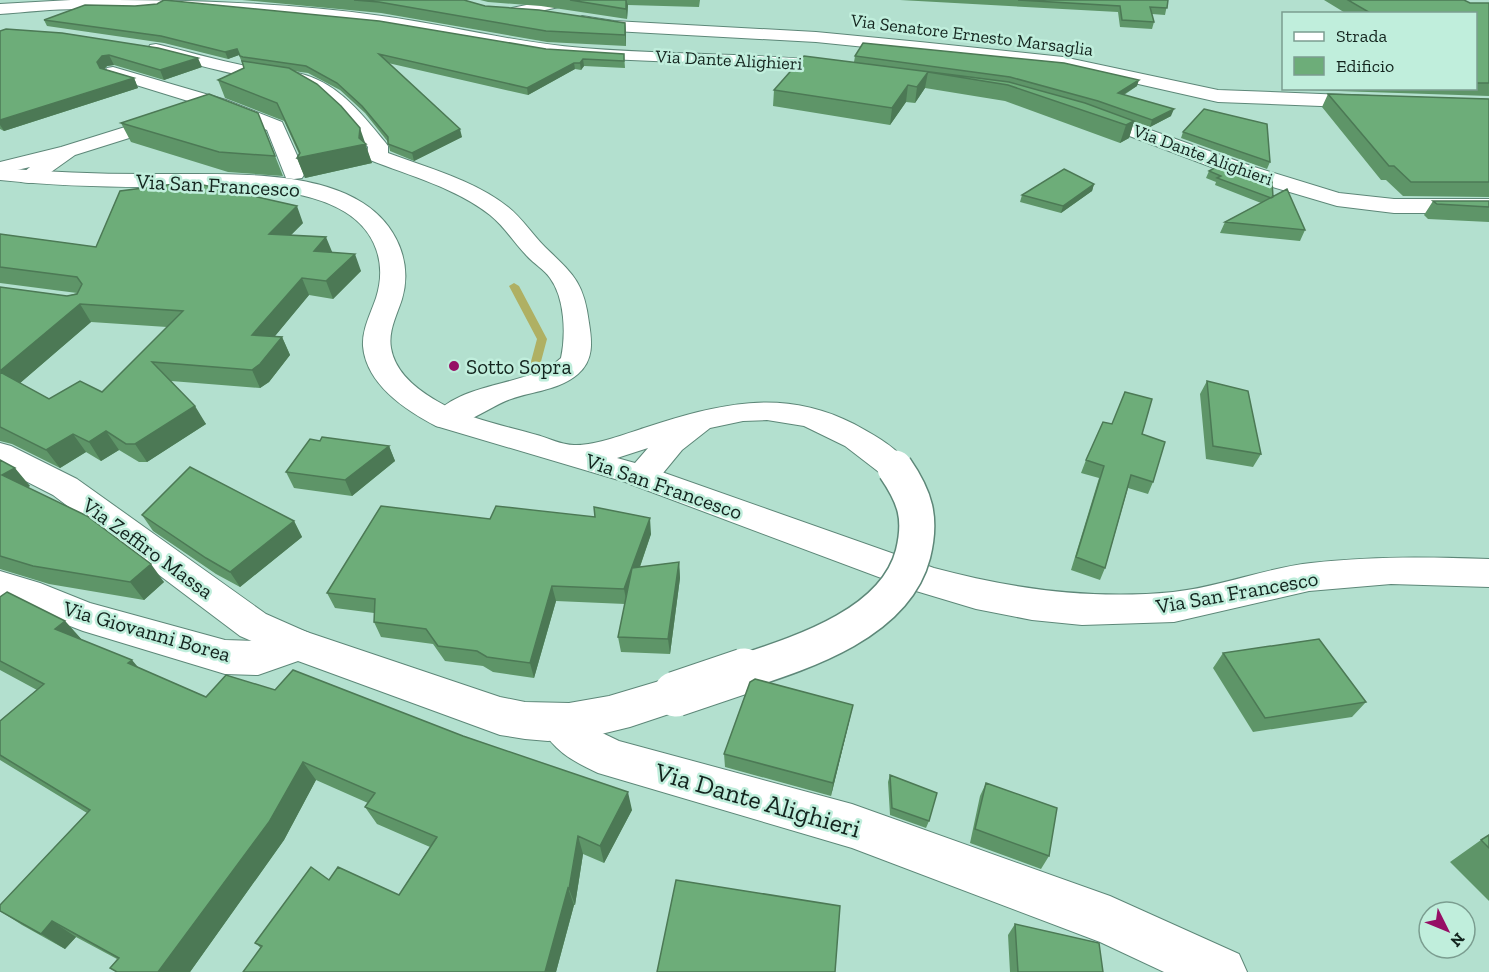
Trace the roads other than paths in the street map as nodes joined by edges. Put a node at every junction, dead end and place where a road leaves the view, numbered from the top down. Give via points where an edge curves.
1 (107, 0) edge
2 (573, 0) edge
3 (167, 1) edge
4 (0, 9) edge
5 (498, 10) edge
6 (517, 11) junction
7 (137, 46) edge
8 (864, 71) edge
9 (113, 72) edge
10 (1391, 102) edge
11 (218, 104) junction
12 (1067, 107) edge
13 (68, 151) junction
14 (0, 168) edge
15 (294, 173) dead end
16 (0, 174) edge
17 (29, 177) junction
18 (1489, 206) edge
19 (447, 419) junction
20 (699, 421) junction
21 (0, 454) edge
22 (577, 456) junction
23 (642, 476) junction
24 (1489, 573) edge
25 (0, 585) edge
26 (295, 644) junction
27 (560, 723) junction
28 (1221, 972) edge

1 - 3 street
2 - 6 street
3 - 4 street
3 - 8 street, Via Dante Alighieri via 330,13 565,51 794,62
5 - 6 street, Via Senatore Ernesto Marsaglia
6 - 10 street, Via Senatore Ernesto Marsaglia via 614,26 816,37 1064,62 1218,96
7 - 19 street via 309,82 332,96 356,119 378,146 377,156 490,204 515,224 563,278 577,338 575,361 558,377 490,395
9 - 11 street
11 - 13 street
11 - 15 street via 275,126
12 - 18 street, Via Dante Alighieri via 1243,171 1337,199 1413,207
13 - 14 street
13 - 17 street
16 - 17 street, Via San Francesco
17 - 19 street, Via San Francesco via 298,188 340,200 358,210 374,222 392,254 394,272 377,346 382,366 407,395
19 - 22 street, Via San Francesco
20 - 22 street via 625,447
20 - 23 street
20 - 27 street, bridge via 747,411 776,411 806,415 845,431 895,468 911,493 919,520 916,551 899,584 875,611 841,633 676,694 598,718
21 - 26 street, Via Zeffiro Massa via 65,487 254,625
22 - 23 street, Via San Francesco
23 - 24 street, Via San Francesco via 929,581 976,594 1082,610 1174,607 1309,577 1391,570
25 - 26 street, Via Giovanni Borea via 83,616 225,657 258,658
26 - 27 street via 500,716
27 - 28 street, Via Dante Alighieri via 579,743 613,759 852,826 1110,921

